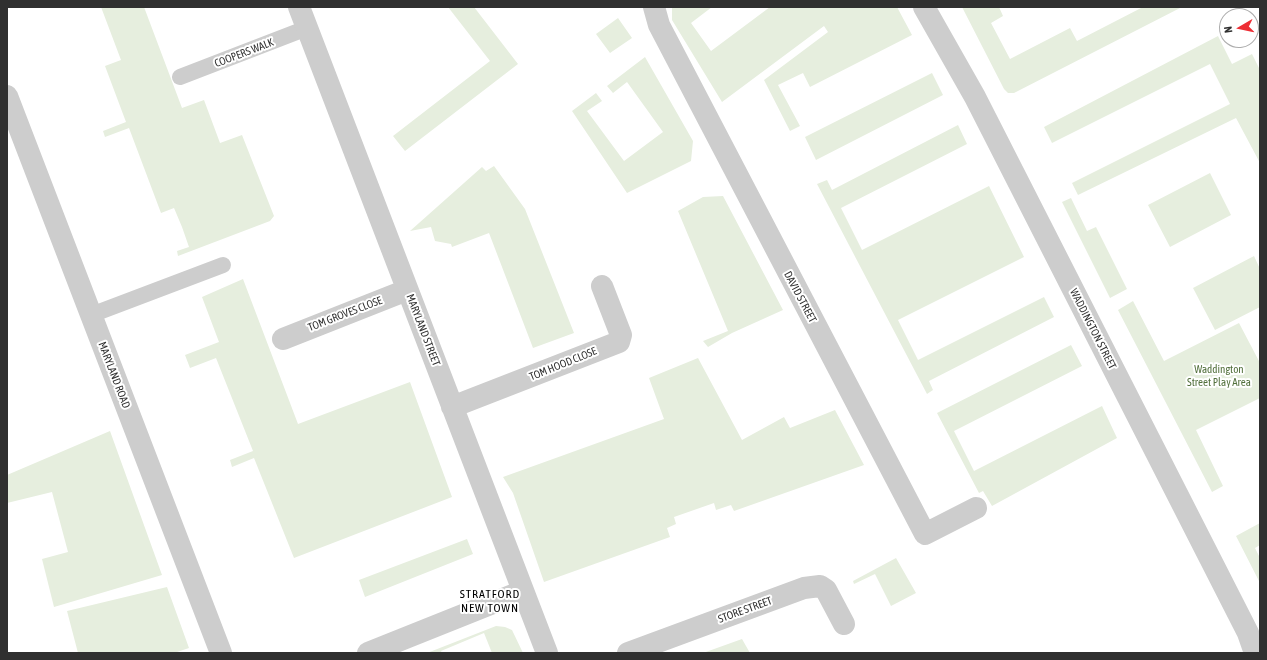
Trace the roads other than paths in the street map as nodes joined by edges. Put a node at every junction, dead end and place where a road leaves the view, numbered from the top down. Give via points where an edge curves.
1 (299, 7) edge
2 (654, 7) edge
3 (924, 7) edge
4 (307, 28) junction
5 (180, 77) dead end
6 (7, 96) edge
7 (223, 265) dead end
8 (602, 286) dead end
9 (407, 290) junction
10 (91, 315) junction
11 (283, 339) dead end
12 (452, 407) junction
13 (976, 508) dead end
14 (523, 591) junction
15 (844, 624) dead end
16 (221, 653) edge
17 (368, 653) edge
18 (547, 653) edge
19 (628, 653) edge
20 (1255, 653) edge

1 - 4 street, MARYLAND STREET
2 - 13 street, DAVID STREET via 659,25 925,534
3 - 20 street, WADDINGTON STREET via 975,97 1248,633
4 - 5 lane, COOPERS WALK
4 - 9 street, MARYLAND STREET
6 - 10 street, MARYLAND ROAD
7 - 10 lane
8 - 12 street, TOM HOOD CLOSE via 621,335 619,342
9 - 11 street, TOM GROVES CLOSE
9 - 12 street, MARYLAND STREET
10 - 16 street, MARYLAND ROAD
12 - 14 street, MARYLAND STREET
14 - 17 street
14 - 18 street, MARYLAND STREET
15 - 19 street, STORE STREET via 826,590 820,586 804,588

